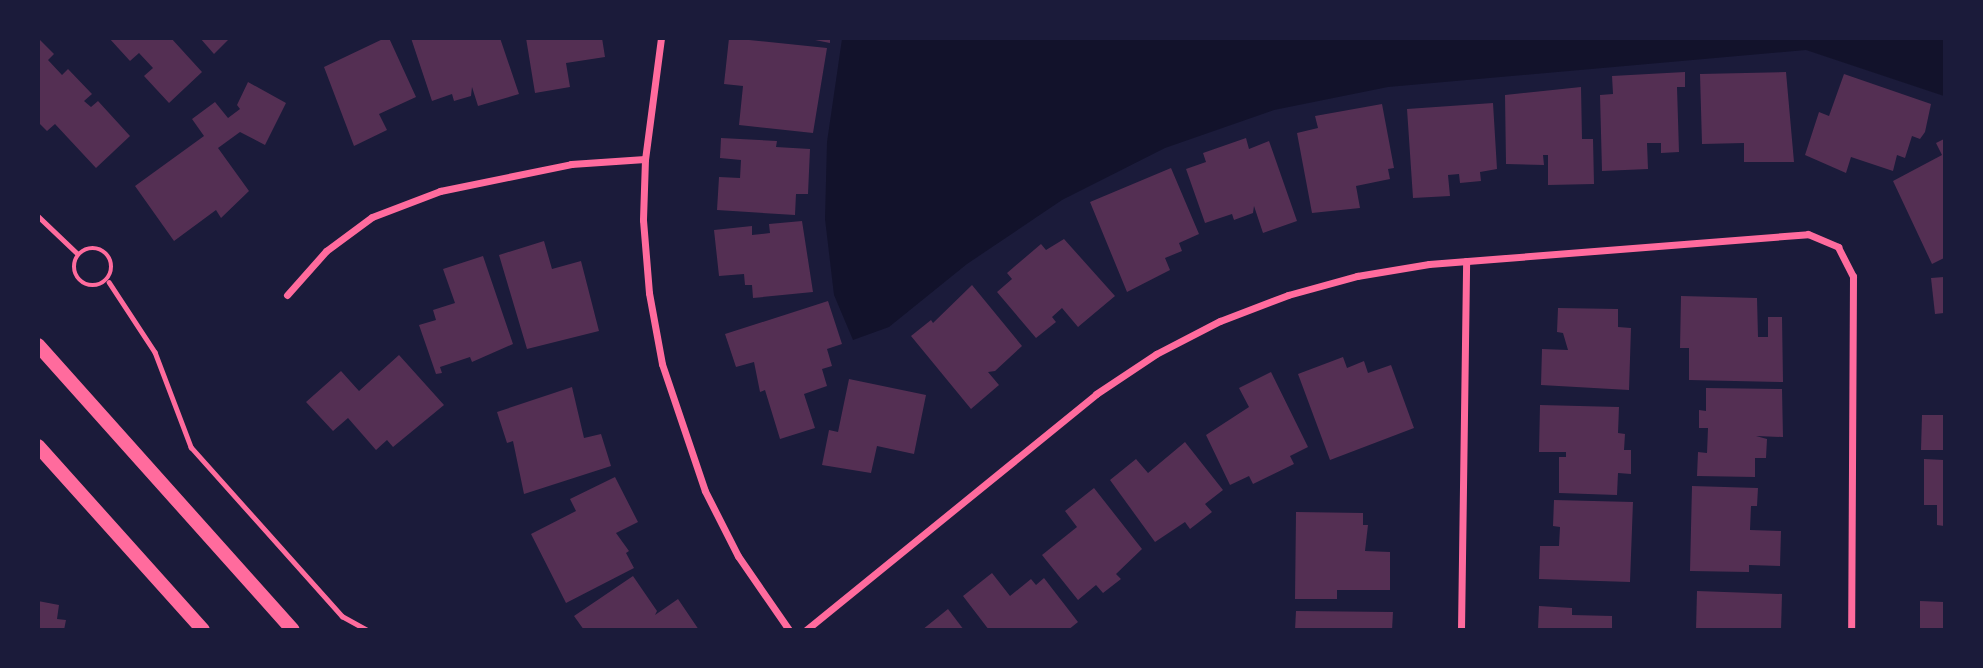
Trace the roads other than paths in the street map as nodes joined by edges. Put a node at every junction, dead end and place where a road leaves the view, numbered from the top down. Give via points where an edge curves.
1 (661, 38) edge
2 (645, 159) junction
3 (1466, 261) junction
4 (287, 295) dead end
5 (38, 345) edge
6 (38, 446) edge
7 (203, 629) edge
8 (293, 629) edge
9 (789, 629) edge
10 (806, 629) edge
11 (1461, 629) edge
12 (1851, 629) edge

1 - 2 street
2 - 4 street via 571,164 499,176 372,217 326,251
2 - 9 street via 649,293 682,435 738,556
3 - 10 street via 1357,276 1287,295 1220,321 1156,354 1096,394
3 - 11 street
3 - 12 street via 1808,233 1838,247 1853,276 1855,314
5 - 8 main road
6 - 7 main road

